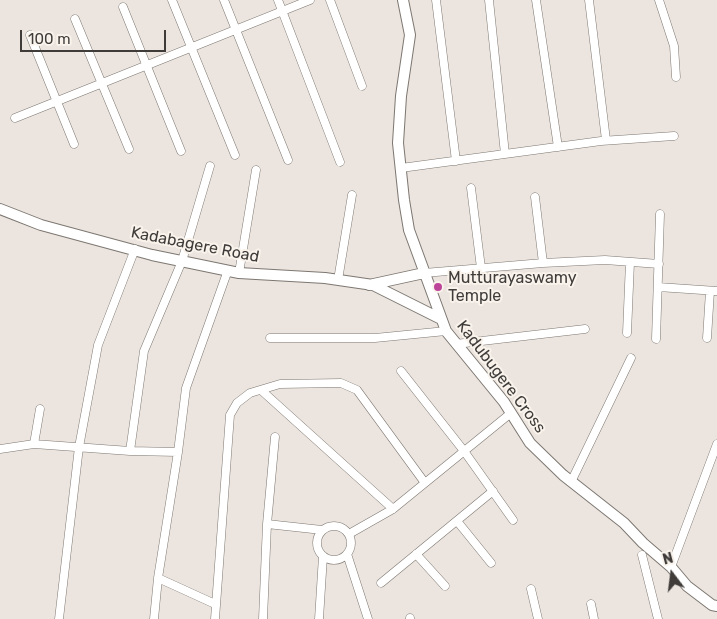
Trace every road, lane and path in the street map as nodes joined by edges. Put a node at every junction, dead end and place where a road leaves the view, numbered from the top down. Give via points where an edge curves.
1 (172, 0) edge
2 (224, 0) edge
3 (278, 0) edge
4 (310, 0) edge
5 (330, 0) edge
6 (403, 0) edge
7 (436, 0) edge
8 (489, 0) edge
9 (536, 0) edge
10 (589, 0) edge
11 (659, 0) edge
12 (123, 7) dead end
13 (282, 11) junction
14 (75, 19) dead end
15 (236, 30) junction
16 (30, 36) dead end
17 (192, 47) junction
18 (146, 65) junction
19 (676, 78) dead end
20 (102, 83) junction
21 (362, 86) dead end
22 (56, 102) junction
23 (15, 118) dead end
24 (674, 136) dead end
25 (606, 140) junction
26 (74, 144) dead end
27 (558, 146) junction
28 (128, 149) dead end
29 (181, 151) dead end
30 (505, 154) junction
31 (235, 155) dead end
32 (288, 160) dead end
33 (456, 161) junction
34 (340, 162) dead end
35 (210, 166) dead end
36 (401, 168) junction
37 (256, 170) dead end
38 (471, 188) dead end
39 (352, 195) dead end
40 (535, 197) dead end
41 (0, 209) edge
42 (660, 214) dead end
43 (135, 249) junction
44 (182, 261) junction
45 (630, 262) junction
46 (543, 263) junction
47 (659, 264) junction
48 (481, 268) junction
49 (228, 270) junction
50 (240, 273) junction
51 (424, 273) junction
52 (338, 280) junction
53 (368, 285) junction
54 (658, 287) junction
55 (713, 291) edge
56 (441, 319) junction
57 (585, 329) dead end
58 (446, 331) junction
59 (627, 333) dead end
60 (270, 338) dead end
61 (707, 338) dead end
62 (656, 339) dead end
63 (456, 344) junction
64 (631, 358) dead end
65 (400, 371) dead end
66 (260, 390) junction
67 (40, 409) dead end
68 (511, 413) junction
69 (275, 437) dead end
70 (34, 444) junction
71 (717, 444) edge
72 (79, 447) junction
73 (0, 449) edge
74 (130, 451) junction
75 (464, 451) junction
76 (178, 452) junction
77 (571, 482) junction
78 (426, 483) junction
79 (493, 492) junction
80 (393, 509) junction
81 (513, 520) dead end
82 (456, 521) junction
83 (267, 524) junction
84 (322, 530) junction
85 (349, 534) junction
86 (347, 554) junction
87 (416, 554) junction
88 (642, 555) dead end
89 (323, 556) junction
90 (491, 563) dead end
91 (671, 568) junction
92 (158, 578) junction
93 (381, 582) dead end
94 (445, 586) dead end
95 (531, 589) dead end
96 (215, 604) junction
97 (591, 604) dead end
98 (717, 606) edge
99 (59, 619) edge
100 (154, 619) edge
101 (215, 619) edge
102 (263, 619) edge
103 (319, 619) edge
104 (368, 619) edge
105 (538, 619) edge
106 (594, 619) edge
107 (658, 619) edge

1 - 17 street
2 - 15 street
3 - 13 street
4 - 13 street
5 - 21 street
6 - 36 street, Kadubugere Cross via 410,35 401,96 398,143
7 - 33 street
8 - 30 street
9 - 27 street
10 - 25 street
11 - 19 street via 674,46
12 - 18 street
13 - 15 street
13 - 34 street
14 - 20 street
15 - 17 street
15 - 32 street
16 - 22 street
17 - 18 street
17 - 31 street
18 - 20 street
18 - 29 street
20 - 22 street
20 - 28 street
22 - 23 street
22 - 26 street
24 - 25 street
25 - 27 street
27 - 30 street
30 - 33 street
33 - 36 street
35 - 44 street
36 - 51 street, Kadubugere Cross via 409,230
37 - 50 street
38 - 48 street
39 - 52 street
40 - 46 street
41 - 43 street, Kadabagere Road via 41,225
42 - 47 street
43 - 44 street, Kadabagere Road
43 - 72 street via 98,345
44 - 49 street, Kadabagere Road
44 - 74 street via 144,351
45 - 46 street
45 - 47 street
45 - 59 street
46 - 48 street
47 - 54 street
48 - 51 street
49 - 50 street, Kadabagere Road
49 - 76 street via 186,388
50 - 52 street, Kadabagere Road
51 - 53 street
51 - 56 street, Kadubugere Cross
52 - 53 street, Kadabagere Road
53 - 56 street, Kadabagere Road
54 - 55 street
54 - 62 street
55 - 61 street
56 - 58 street, Kadubugere Cross
57 - 63 street
58 - 60 street via 375,338
58 - 63 street, Kadubugere Cross
63 - 68 street, Kadubugere Cross
64 - 77 street
65 - 75 street
66 - 78 street via 280,384 341,384 357,390
66 - 80 street
66 - 96 street via 236,403 230,415
67 - 70 street
68 - 75 street
68 - 77 street, Kadubugere Cross via 530,443
69 - 83 street
70 - 72 street
70 - 73 street
71 - 91 street
72 - 74 street
72 - 99 street
74 - 76 street
75 - 78 street
75 - 79 street
76 - 92 street
77 - 91 street, Kadubugere Cross via 624,523
78 - 80 street
79 - 81 street
79 - 82 street
80 - 85 street
82 - 87 street
82 - 90 street
83 - 84 street
83 - 102 street
84 - 85 street via 337,526
84 - 89 street via 317,540
85 - 86 street via 351,544
86 - 89 street via 338,560
86 - 104 street
87 - 93 street
87 - 94 street
88 - 107 street
89 - 103 street
91 - 98 street, Kadubugere Cross via 687,586
92 - 96 street
92 - 100 street
95 - 105 street
96 - 101 street
97 - 106 street

